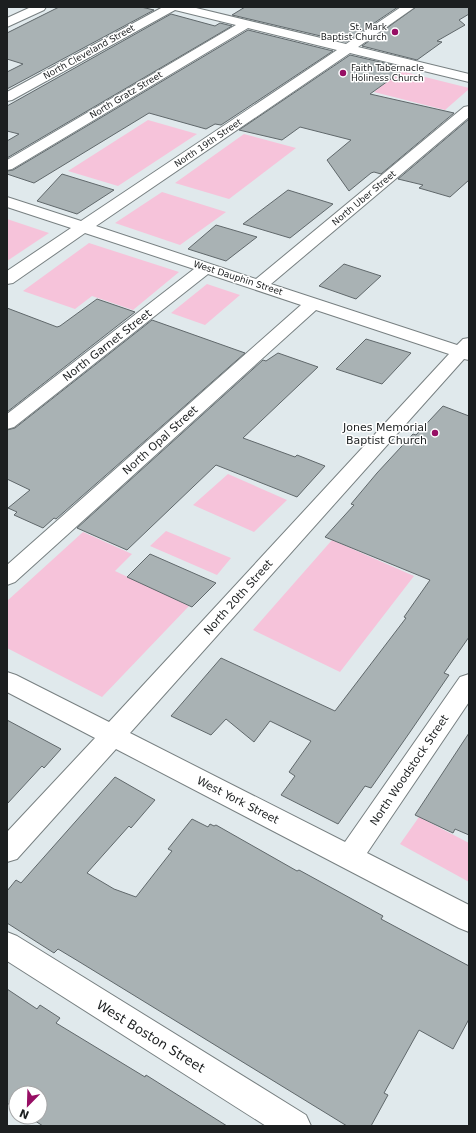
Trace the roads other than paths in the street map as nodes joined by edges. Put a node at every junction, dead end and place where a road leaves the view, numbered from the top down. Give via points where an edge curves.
1 (40, 7) edge
2 (172, 7) edge
3 (177, 7) edge
4 (224, 7) edge
5 (409, 7) edge
6 (210, 15) junction
7 (7, 23) edge
8 (246, 24) junction
9 (348, 48) junction
10 (469, 78) edge
11 (7, 97) edge
12 (469, 110) edge
13 (7, 166) edge
14 (7, 202) edge
15 (84, 227) junction
16 (206, 268) junction
17 (7, 279) edge
18 (259, 285) junction
19 (312, 303) junction
20 (466, 350) edge
21 (7, 423) edge
22 (7, 578) edge
23 (7, 681) edge
24 (469, 683) edge
25 (112, 735) junction
26 (7, 851) edge
27 (350, 857) junction
28 (469, 918) edge
29 (7, 946) edge
30 (295, 1126) edge

1 - 7 street
2 - 11 street, North Cleveland Street
3 - 6 street
4 - 6 street
5 - 9 street, North 19th Street
6 - 8 street
8 - 9 street
8 - 13 street, North Gratz Street
9 - 10 street
9 - 15 street, North 19th Street
12 - 18 street, North Uber Street
14 - 15 street, West Dauphin Street
15 - 16 street, West Dauphin Street
15 - 17 street, North 19th Street
16 - 18 street, West Dauphin Street
16 - 21 street, North Garnet Street
18 - 19 street, West Dauphin Street
19 - 20 street, West Dauphin Street
19 - 22 street, North Opal Street
20 - 25 street, North 20th Street
23 - 25 street, West York Street
24 - 27 street, North Woodstock Street
25 - 26 street, North 20th Street
25 - 27 street, West York Street
27 - 28 street, West York Street
29 - 30 street, West Boston Street

